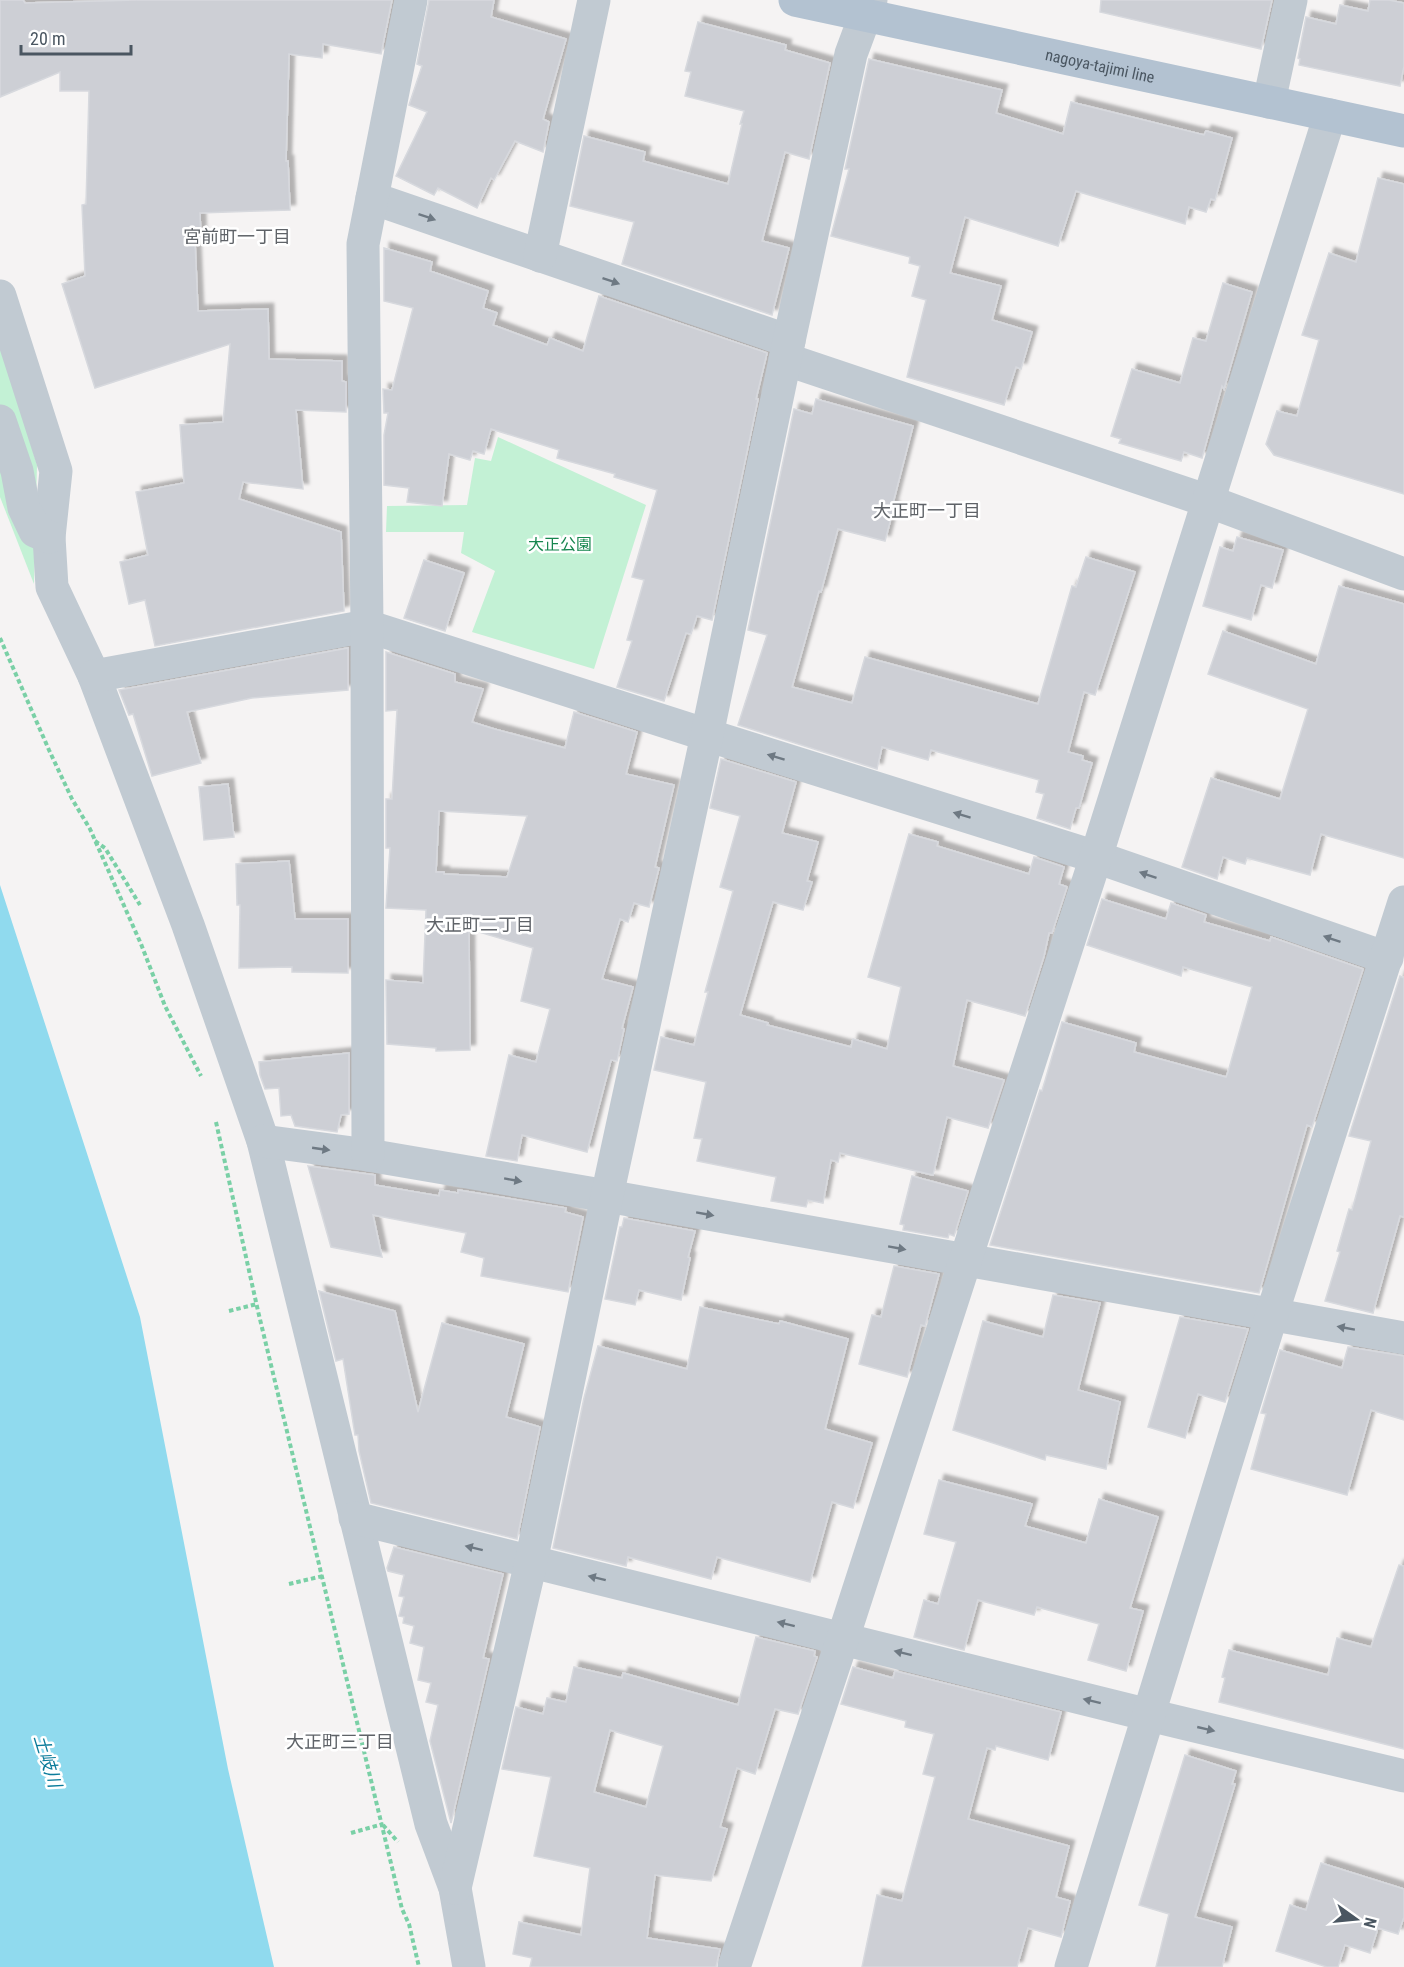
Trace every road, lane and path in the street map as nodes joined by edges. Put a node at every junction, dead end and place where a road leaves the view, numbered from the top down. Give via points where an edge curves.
1 (411, 0) edge
2 (594, 0) edge
3 (795, 0) edge
4 (1291, 0) edge
5 (868, 8) edge
6 (1269, 102) junction
7 (1330, 115) junction
8 (1404, 131) edge
9 (372, 198) junction
10 (540, 256) junction
11 (0, 296) edge
12 (787, 350) junction
13 (0, 421) edge
14 (1208, 501) junction
15 (49, 537) junction
16 (1404, 574) edge
17 (367, 626) junction
18 (0, 639) edge
19 (94, 676) junction
20 (707, 735) junction
21 (1096, 857) junction
22 (1404, 902) edge
23 (1387, 958) junction
24 (203, 1080) dead end
25 (216, 1120) dead end
26 (263, 1140) junction
27 (368, 1155) junction
28 (607, 1196) junction
29 (965, 1260) junction
30 (257, 1304) junction
31 (267, 1310) dead end
32 (229, 1311) dead end
33 (258, 1311) junction
34 (1272, 1314) junction
35 (1404, 1338) edge
36 (355, 1518) junction
37 (531, 1562) junction
38 (322, 1576) junction
39 (289, 1584) dead end
40 (843, 1638) junction
41 (1149, 1715) junction
42 (1404, 1776) edge
43 (383, 1824) junction
44 (351, 1833) dead end
45 (394, 1837) dead end
46 (455, 1888) junction
47 (419, 1967) edge
48 (469, 1967) edge
49 (734, 1967) edge
50 (1071, 1967) edge

1 - 9 street
2 - 10 street
3 - 5 main road, nagoya-tajimi line
4 - 6 street
5 - 6 main road, nagoya-tajimi line
5 - 12 street via 851,54
6 - 7 main road, nagoya-tajimi line
7 - 8 main road, nagoya-tajimi line
7 - 14 street
9 -> 10 street
9 - 17 street via 363,243
10 -> 12 street
11 - 15 street via 56,471
12 - 14 street
12 - 20 street
13 - 15 street via 17,471 24,508 35,531
14 - 16 street
14 - 21 street
15 - 19 street via 52,587
17 - 19 street
17 - 20 street
17 - 27 street
18 - 24 path via 72,799 90,829 165,1006
19 - 26 street
21 -> 20 street
20 - 28 street
23 -> 21 street
21 - 29 street
22 - 23 street
23 - 34 street
25 - 30 path
26 -> 27 street
26 - 36 street
27 -> 28 street
28 -> 29 street
28 - 37 street
29 - 34 street
29 - 40 street
30 - 32 path
30 - 33 path
31 - 33 path
33 - 38 path
35 -> 34 street
34 - 41 street
37 -> 36 street
36 - 46 street via 431,1824
40 -> 37 street
37 - 46 street
38 - 39 path
38 - 43 path
41 -> 40 street
40 - 49 street
41 -> 42 street
41 - 50 street
43 - 44 path
43 - 45 path
43 - 47 path
46 - 48 street

